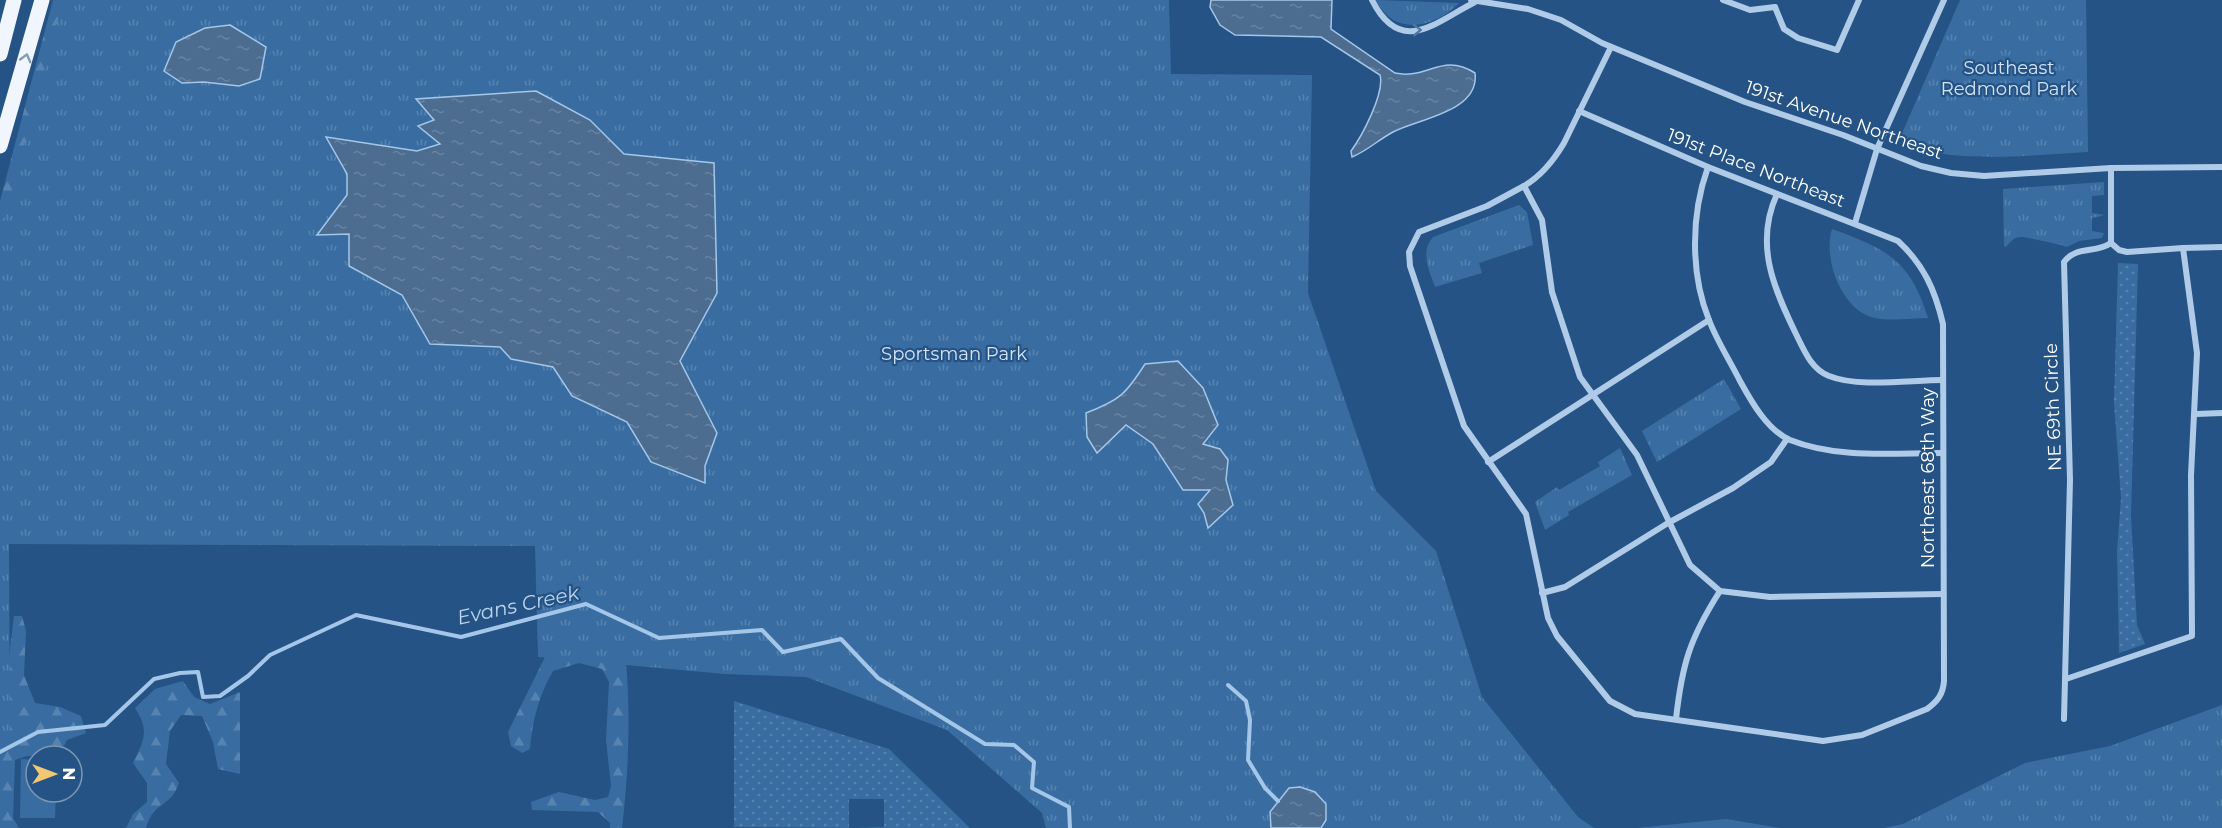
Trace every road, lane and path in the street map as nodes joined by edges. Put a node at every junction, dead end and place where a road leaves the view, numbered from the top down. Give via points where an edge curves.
1 (14, 0) edge
2 (42, 0) edge
3 (1372, 0) edge
4 (1723, 0) edge
5 (1782, 0) edge
6 (1859, 0) edge
7 (1944, 0) edge
8 (1473, 1) edge
9 (1775, 7) junction
10 (1611, 46) junction
11 (0, 54) edge
12 (1579, 111) junction
13 (4, 113) edge
14 (0, 146) edge
15 (1877, 149) junction
16 (1708, 167) junction
17 (2222, 167) edge
18 (2110, 168) junction
19 (1524, 186) junction
20 (1777, 194) junction
21 (1855, 223) junction
22 (2111, 243) junction
23 (2222, 247) edge
24 (2183, 248) junction
25 (1917, 259) joint
26 (1709, 320) junction
27 (1943, 380) junction
28 (1593, 395) junction
29 (2222, 413) edge
30 (2196, 414) junction
31 (1787, 439) junction
32 (1943, 453) junction
33 (1488, 462) junction
34 (1668, 523) junction
35 (1720, 591) junction
36 (1542, 593) junction
37 (1943, 594) junction
38 (2066, 679) junction
39 (1676, 719) junction
40 (2064, 719) dead end

1 - 11 main road
13 -> 2 main road
3 -> 8 street via 1392,24 1407,31 1433,27
4 - 9 street via 1750,10
5 - 9 street
6 - 9 street via 1837,50 1798,38 1784,29
7 - 15 street
8 - 10 street, 191st Avenue Northeast via 1539,12
10 - 12 street
10 - 15 street, 191st Avenue Northeast via 1745,102
12 - 16 street, 191st Place Northeast
12 - 19 street via 1555,158
13 - 14 main road
15 - 18 street, 191st Avenue Northeast via 1921,166 1968,175
15 - 21 street
16 - 20 street, 191st Place Northeast
16 - 26 street via 1697,205 1695,241 1697,273
17 - 18 street, 191st Avenue Northeast
18 - 22 street
19 - 28 street via 1542,220 1552,292 1580,377
19 - 33 street via 1487,206 1427,226 1413,239 1409,252 1410,266 1464,426
20 - 21 street, 191st Place Northeast
20 - 27 street via 1766,239 1772,281 1814,366 1827,376 1847,381
21 - 25 street, 191st Place Northeast via 1898,242
22 - 24 street via 2127,252
22 - 38 street, NE 69th Circle via 2099,249 2079,250 2064,262 2070,480
23 - 24 street
24 - 30 street via 2197,352
25 - 27 street, Northeast 68th Way via 1938,301 1943,324
26 - 28 street
26 - 31 street via 1759,412
27 - 32 street, Northeast 68th Way
28 - 33 street
28 - 34 street via 1637,455
29 - 30 street
30 - 38 street via 2191,475 2192,636
31 - 32 street via 1834,452
31 - 34 street via 1761,469
32 - 37 street, Northeast 68th Way
33 - 36 street via 1526,514
34 - 35 street via 1690,565
34 - 36 street via 1565,587
35 - 37 street via 1770,597
35 - 39 street via 1690,645
36 - 39 street via 1557,636 1610,701 1635,714
37 - 39 street, Northeast 68th Way via 1943,690 1927,709 1844,740 1823,741
38 - 40 street, NE 69th Circle

